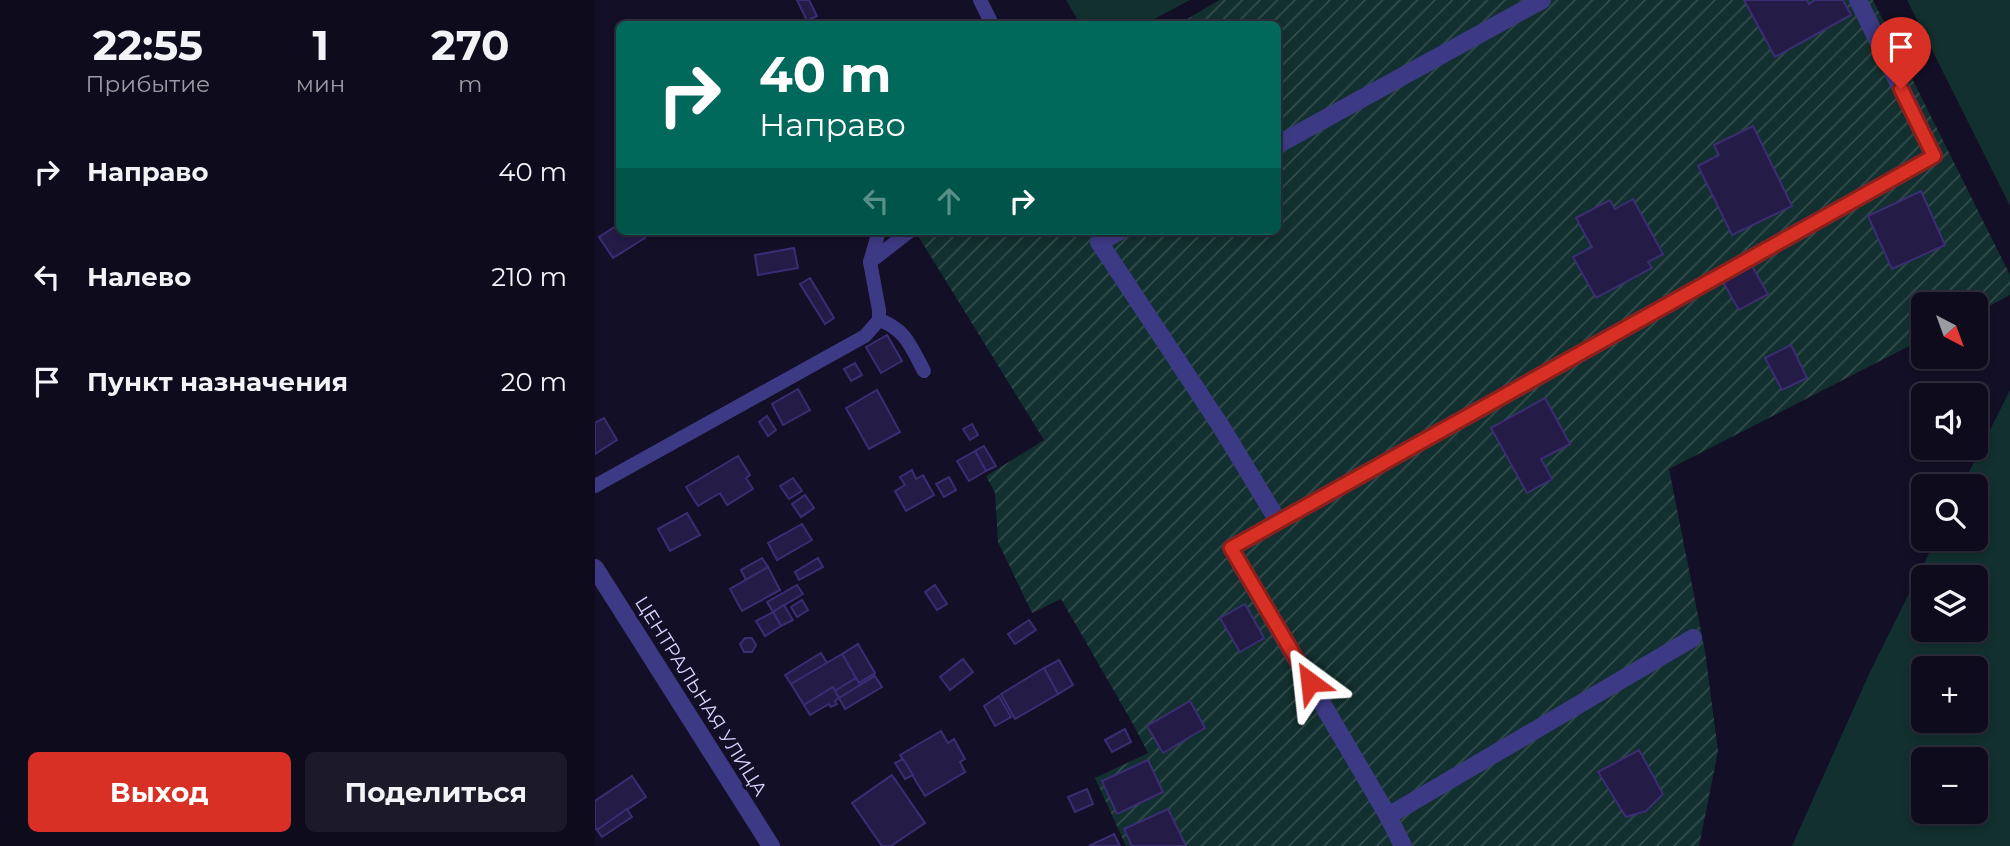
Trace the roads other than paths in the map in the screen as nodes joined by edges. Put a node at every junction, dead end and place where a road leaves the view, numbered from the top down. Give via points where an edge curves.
1 (980, 0) edge
2 (1542, 0) edge
3 (1858, 0) edge
4 (990, 21) edge
5 (1281, 143) edge
6 (878, 235) edge
7 (905, 235) edge
8 (1095, 237) edge
9 (870, 262) junction
10 (879, 320) junction
11 (924, 371) dead end
12 (595, 486) edge
13 (1278, 521) junction
14 (595, 568) edge
15 (1693, 638) dead end
16 (1388, 816) junction
17 (771, 846) edge
18 (1403, 846) edge

1 - 4 lane
2 - 5 street
3 - 13 street via 1934,156
6 - 9 lane
7 - 9 lane
8 - 13 street
9 - 10 lane
10 - 11 lane via 892,324 906,338
10 - 12 lane via 865,336
13 - 16 street via 1231,548
14 - 17 street, ЦЕНТРАЛЬНАЯ УЛИЦА
15 - 16 street
16 - 18 street

